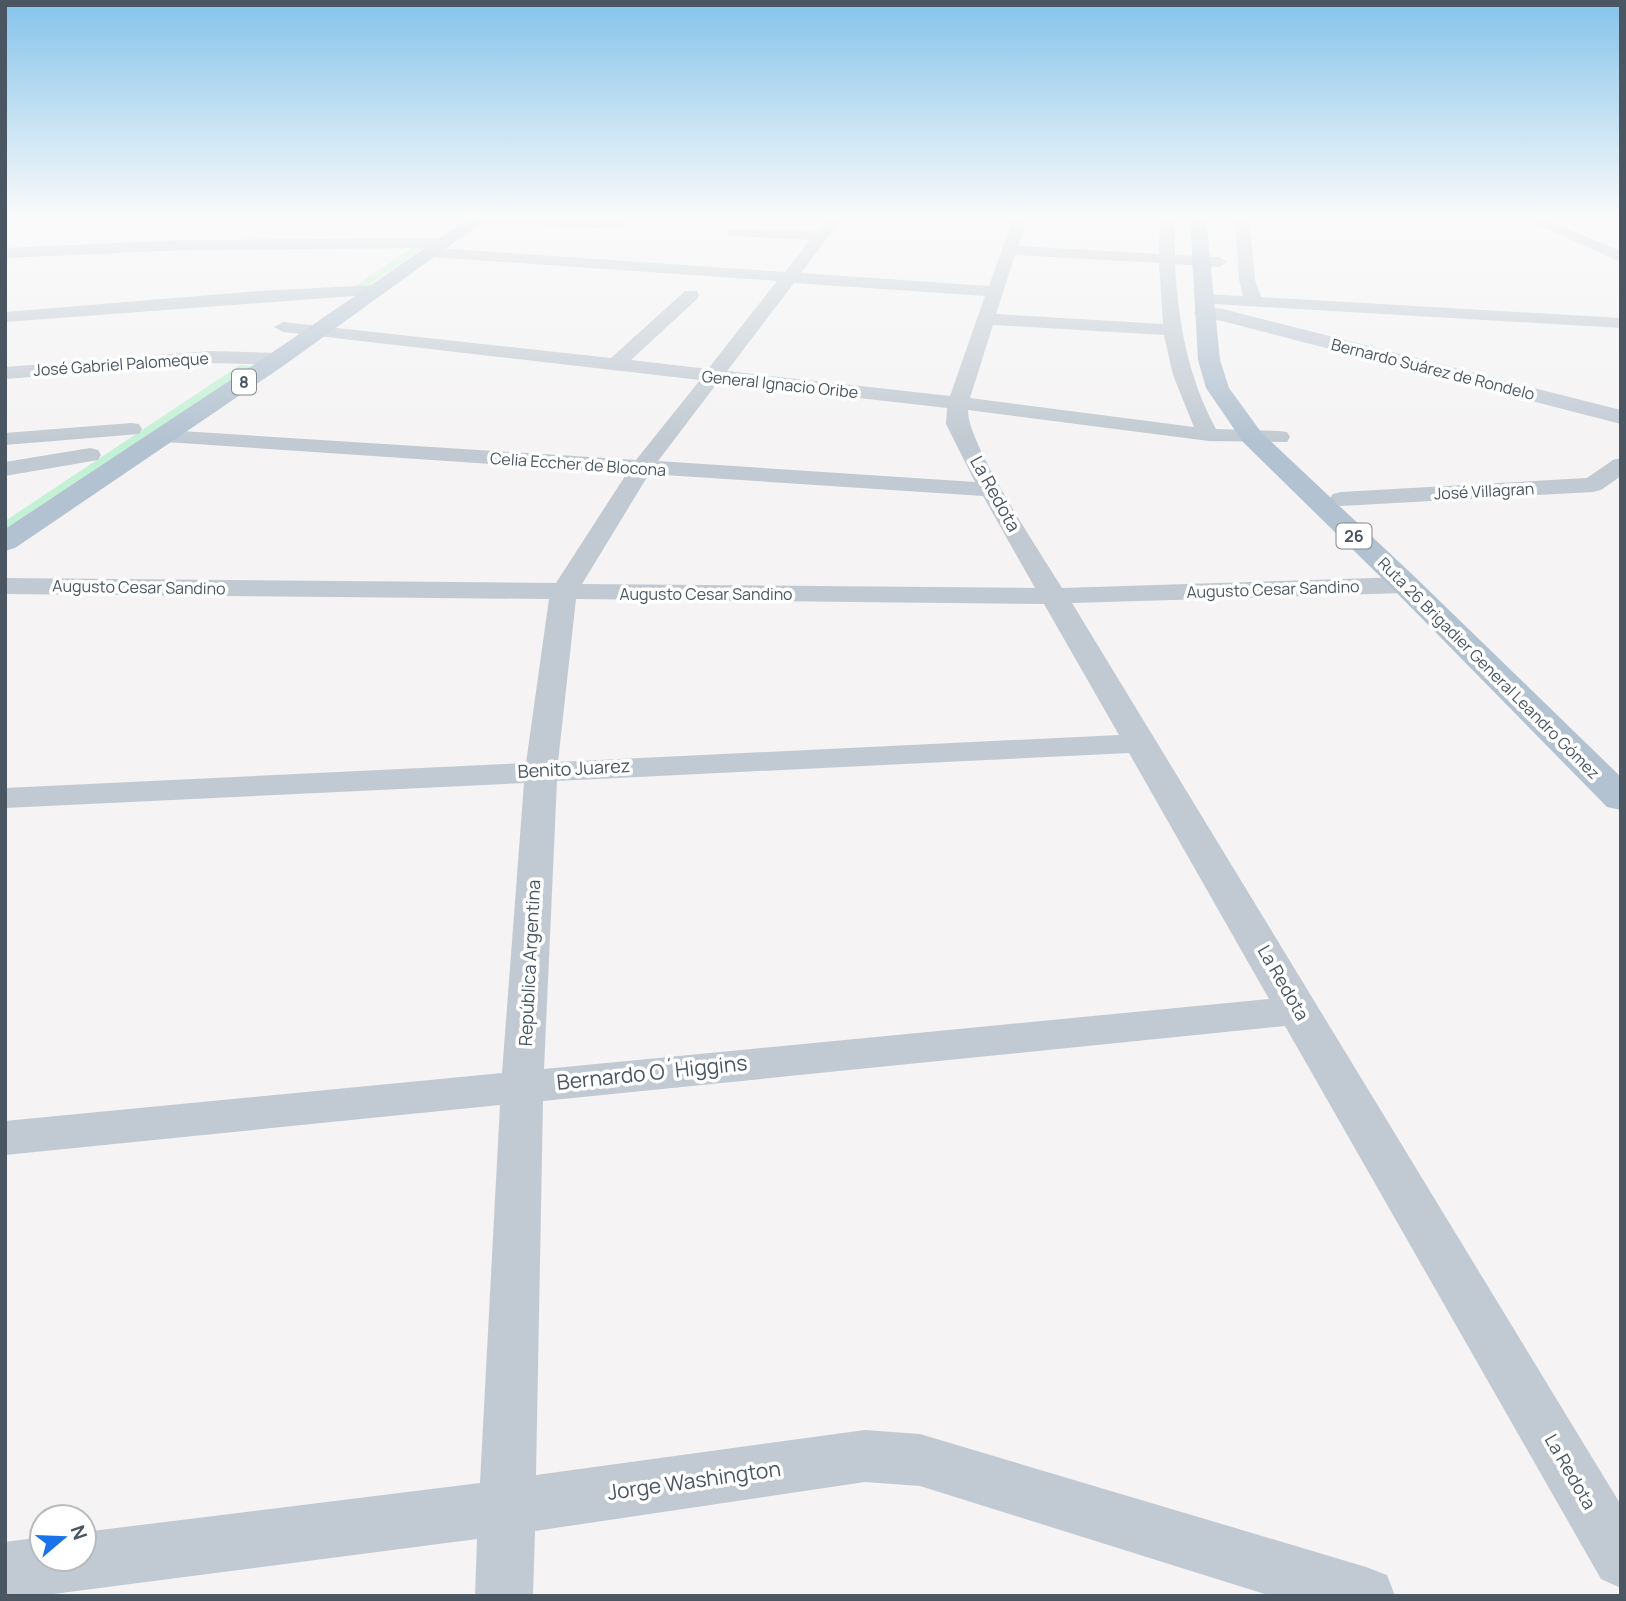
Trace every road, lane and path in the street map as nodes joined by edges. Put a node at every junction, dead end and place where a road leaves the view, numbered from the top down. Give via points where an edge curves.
1 (996, 292) edge
2 (304, 293) edge
3 (333, 293) edge
4 (371, 293) edge
5 (777, 293) edge
6 (1170, 293) edge
7 (1212, 293) edge
8 (1251, 293) edge
9 (691, 295) dead end
10 (1255, 303) junction
11 (1213, 307) junction
12 (5, 317) edge
13 (986, 319) junction
14 (1621, 323) edge
15 (283, 327) junction
16 (319, 330) junction
17 (1173, 330) junction
18 (239, 356) junction
19 (278, 359) junction
20 (615, 365) junction
21 (5, 373) edge
22 (711, 377) junction
23 (206, 378) dead end
24 (958, 403) junction
25 (152, 414) dead end
26 (1621, 417) edge
27 (131, 429) junction
28 (1209, 435) junction
29 (165, 436) junction
30 (1265, 437) junction
31 (5, 439) edge
32 (90, 454) junction
33 (1621, 466) edge
34 (5, 469) edge
35 (641, 469) junction
36 (48, 484) dead end
37 (1593, 485) junction
38 (991, 490) junction
39 (1621, 497) edge
40 (1341, 499) junction
41 (5, 542) edge
42 (1406, 585) junction
43 (5, 586) edge
44 (563, 593) junction
45 (1054, 596) junction
46 (1142, 743) junction
47 (1621, 763) edge
48 (541, 770) junction
49 (5, 798) edge
50 (1621, 799) edge
51 (1298, 1010) junction
52 (522, 1086) junction
53 (5, 1138) edge
54 (507, 1507) junction
55 (1621, 1559) edge
56 (5, 1571) edge
57 (504, 1596) edge
58 (1366, 1596) edge

1 - 13 street
2 - 12 street
3 - 15 main road, 8
4 - 16 main road, 8
5 - 22 street, República Argentina
6 - 17 street
7 - 11 main road, Ruta 26 Brigadier General Leandro Gómez / 26
8 - 10 street
9 - 20 street
10 - 11 street
10 - 14 street
11 - 26 street, Bernardo Suárez de Rondelo
11 - 30 main road, Ruta 26 Brigadier General Leandro Gómez / 26 via 1209,360 1218,387
13 - 17 street
13 - 24 street
15 - 16 street, General Ignacio Oribe
15 - 18 main road, 8
16 - 19 main road, 8
16 - 20 street, General Ignacio Oribe
17 - 28 street via 1189,395
18 - 19 street, José Gabriel Palomeque
18 - 21 street, José Gabriel Palomeque
18 - 23 main road, 8
19 - 29 main road, 8
20 - 22 street, General Ignacio Oribe
22 - 24 street, General Ignacio Oribe
22 - 35 street, República Argentina
24 - 28 street, General Ignacio Oribe
24 - 38 street, La Redota via 957,424
25 - 27 main road
27 - 31 street
27 - 32 main road
28 - 30 street, General Ignacio Oribe
29 - 35 street, Celia Eccher de Blocona
29 - 41 main road, 8
30 - 40 main road, Ruta 26 Brigadier General Leandro Gómez / 26
30 - 42 main road, Ruta 26 Brigadier General Leandro Gómez / 26
32 - 34 street
32 - 36 main road
33 - 37 street
35 - 38 street, Celia Eccher de Blocona
35 - 44 street, República Argentina
37 - 39 street
37 - 40 street, José Villagran
38 - 45 street, La Redota
40 - 47 main road, Ruta 26 Brigadier General Leandro Gómez / 26
42 - 45 street, Augusto Cesar Sandino
42 - 50 main road, Ruta 26 Brigadier General Leandro Gómez / 26
43 - 44 street, Augusto Cesar Sandino
44 - 45 street, Augusto Cesar Sandino
44 - 48 street, República Argentina
45 - 46 street, La Redota
46 - 48 street, Benito Juarez
46 - 51 street, La Redota
48 - 49 street, Benito Juarez
48 - 52 street, República Argentina
51 - 52 street, Bernardo O´Higgins
51 - 55 street, La Redota
52 - 53 street, Bernardo O´Higgins
52 - 54 street, República Argentina
54 - 56 street, Jorge Washington
54 - 57 street, República Argentina
54 - 58 street, Jorge Washington via 865,1456 919,1460

